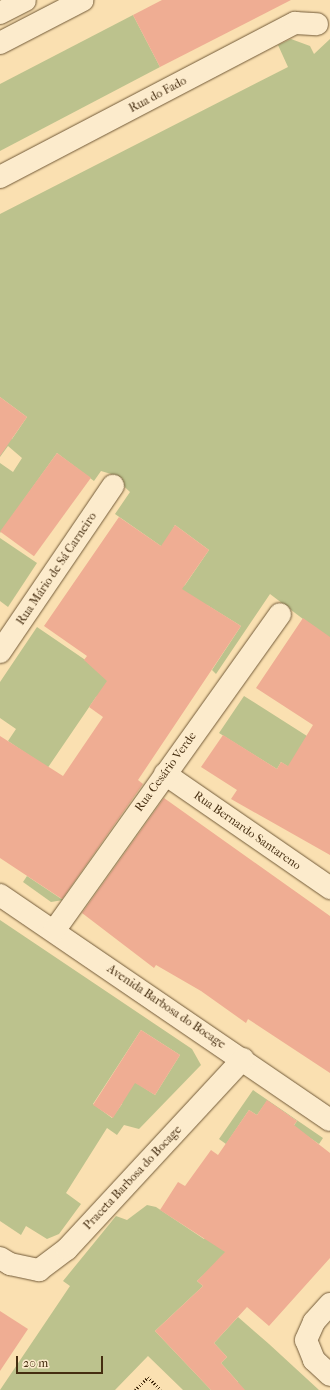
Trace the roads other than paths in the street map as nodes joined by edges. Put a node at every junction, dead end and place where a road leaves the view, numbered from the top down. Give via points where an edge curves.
1 (25, 0) edge
2 (83, 0) edge
3 (0, 13) edge
4 (318, 24) dead end
5 (0, 43) edge
6 (0, 177) edge
7 (113, 486) dead end
8 (280, 614) dead end
9 (0, 652) edge
10 (165, 774) junction
11 (330, 888) edge
12 (0, 895) edge
13 (54, 931) junction
14 (243, 1059) junction
15 (330, 1120) edge
16 (5, 1261) edge
17 (330, 1304) edge
18 (330, 1375) edge

1 - 3 street
2 - 5 street
4 - 6 street, Rua do Fado via 295,23
7 - 9 street, Rua Mário de Sá Carneiro
8 - 10 street, Rua Cesário Verde
10 - 11 street, Rua Bernardo Santareno
10 - 13 street, Rua Cesário Verde
12 - 13 street, Avenida Barbosa do Bocage
13 - 14 street, Avenida Barbosa do Bocage
14 - 15 street, Avenida Barbosa do Bocage
14 - 16 street, Praceta Barbosa do Bocage via 67,1249 39,1270
17 - 18 street via 314,1322 306,1340 314,1360

